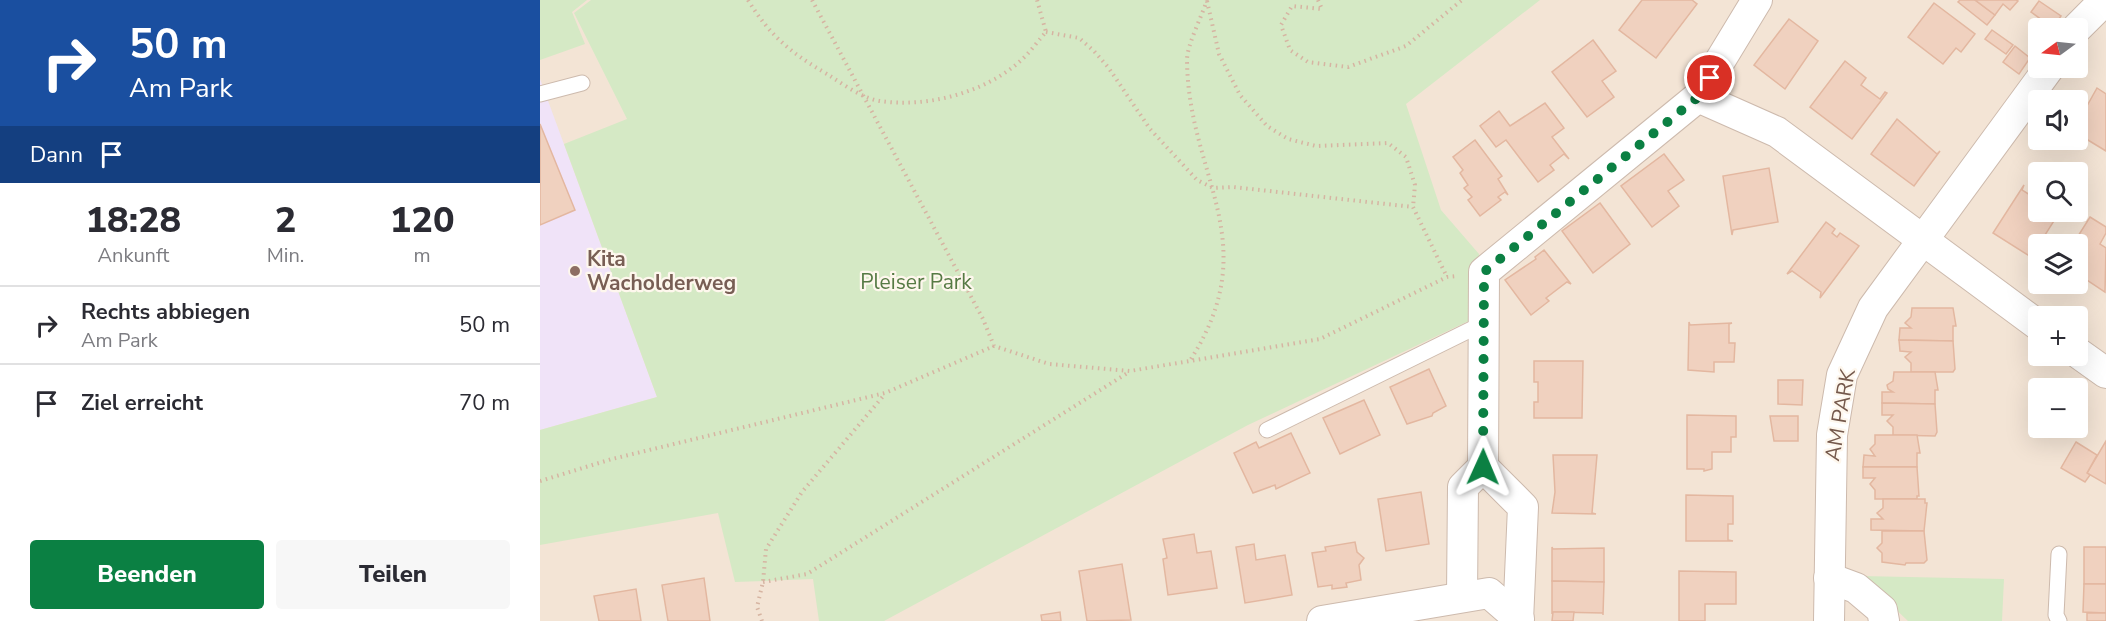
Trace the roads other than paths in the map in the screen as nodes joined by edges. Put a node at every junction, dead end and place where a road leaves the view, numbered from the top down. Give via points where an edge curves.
1 (1757, 0) edge
2 (2105, 0) edge
3 (2087, 18) edge
4 (2042, 78) edge
5 (582, 83) dead end
6 (540, 94) edge
7 (1698, 97) junction
8 (1925, 239) junction
9 (2028, 317) edge
10 (1486, 322) junction
11 (2088, 360) edge
12 (2106, 373) edge
13 (1267, 430) dead end
14 (1483, 467) junction
15 (2059, 554) dead end
16 (1828, 578) junction
17 (1462, 597) junction
18 (1519, 620) edge
19 (1322, 621) edge
20 (1829, 621) edge
21 (1884, 621) edge
22 (2059, 621) edge

1 - 7 street
2 - 3 street
4 - 8 street, AM PARK
5 - 6 lane
7 - 8 street via 1777,132
7 - 10 street via 1484,272
8 - 9 street
8 - 16 street, AM PARK via 1873,308 1842,375 1832,435
10 - 13 lane
10 - 14 street
11 - 12 street
14 - 17 street via 1463,488
14 - 18 street via 1523,507
15 - 22 lane
16 - 20 street, AM PARK
16 - 21 street via 1856,588 1882,610
17 - 18 street via 1489,593
17 - 19 street

